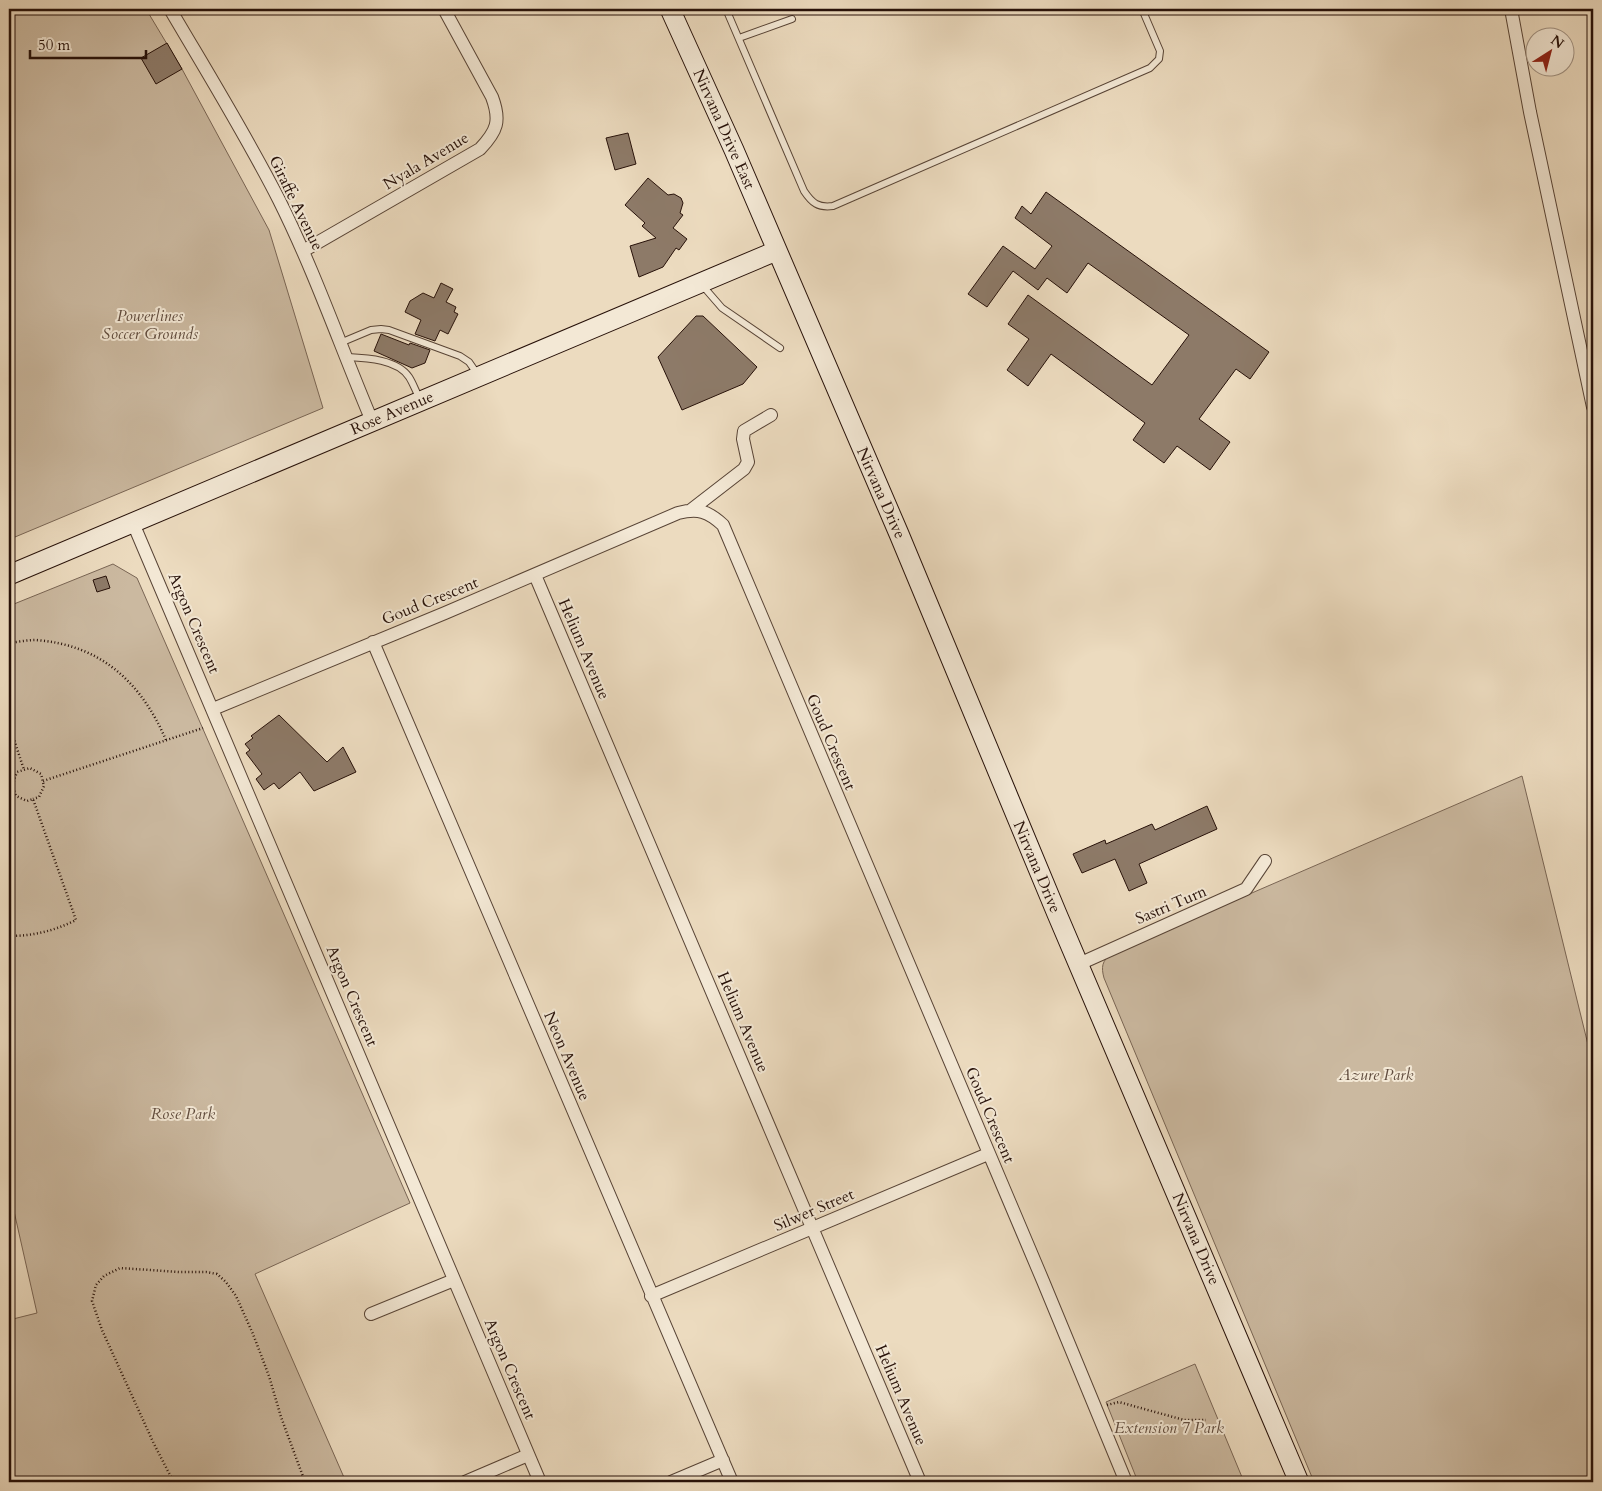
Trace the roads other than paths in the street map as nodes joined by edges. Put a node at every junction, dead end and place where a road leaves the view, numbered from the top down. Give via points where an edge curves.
1 (170, 9) edge
2 (444, 9) edge
3 (670, 9) edge
4 (726, 9) edge
5 (1142, 9) edge
6 (1511, 9) edge
7 (792, 19) dead end
8 (739, 38) junction
9 (303, 251) junction
10 (776, 251) junction
11 (700, 282) junction
12 (340, 343) junction
13 (780, 348) dead end
14 (345, 356) junction
15 (479, 376) junction
16 (420, 401) junction
17 (1593, 407) edge
18 (771, 415) dead end
19 (372, 421) junction
20 (690, 510) junction
21 (133, 523) junction
22 (9, 575) edge
23 (535, 575) junction
24 (374, 642) junction
25 (213, 709) junction
26 (1265, 861) dead end
27 (1079, 964) junction
28 (988, 1154) junction
29 (811, 1229) junction
30 (454, 1280) junction
31 (651, 1296) junction
32 (371, 1314) dead end
33 (528, 1456) junction
34 (723, 1460) junction
35 (465, 1482) edge
36 (540, 1482) edge
37 (671, 1482) edge
38 (732, 1482) edge
39 (920, 1482) edge
40 (1126, 1482) edge
41 (1299, 1482) edge

1 - 9 street, Giraffe Avenue via 260,163
2 - 9 street, Nyala Avenue via 498,111 497,125 491,137 480,149
3 - 10 main road, Nirvana Drive East
4 - 8 lane
5 - 8 lane via 1160,51 1159,59 1150,68 825,207 817,206 804,191
6 - 17 street
7 - 8 lane
9 - 12 street, Giraffe Avenue
10 - 11 main road, Rose Avenue
10 - 27 main road, Nirvana Drive via 899,534
11 - 13 lane via 722,308
11 - 15 main road, Rose Avenue
12 - 14 street, Giraffe Avenue
12 - 15 lane via 371,330 389,330 460,356
14 - 16 lane via 380,360 402,370 409,376
14 - 19 street, Giraffe Avenue
15 - 16 main road, Rose Avenue
16 - 19 main road, Rose Avenue
18 - 20 street via 744,431 748,462 744,468
19 - 21 main road, Rose Avenue
20 - 23 street, Goud Crescent
20 - 28 street, Goud Crescent via 714,516 723,526
21 - 22 main road, Rose Avenue
21 - 25 street, Argon Crescent
23 - 24 street, Goud Crescent
23 - 29 street, Helium Avenue
24 - 25 street, Goud Crescent
24 - 31 street, Neon Avenue
25 - 30 street, Argon Crescent
26 - 27 street, Sastri Turn via 1246,889
27 - 41 main road, Nirvana Drive
28 - 29 street, Silwer Street
28 - 40 street, Goud Crescent
29 - 31 street, Silwer Street
29 - 39 street, Helium Avenue
30 - 32 street
30 - 33 street, Argon Crescent
31 - 34 street, Neon Avenue
33 - 35 street
33 - 36 street, Argon Crescent
34 - 37 street
34 - 38 street, Neon Avenue

